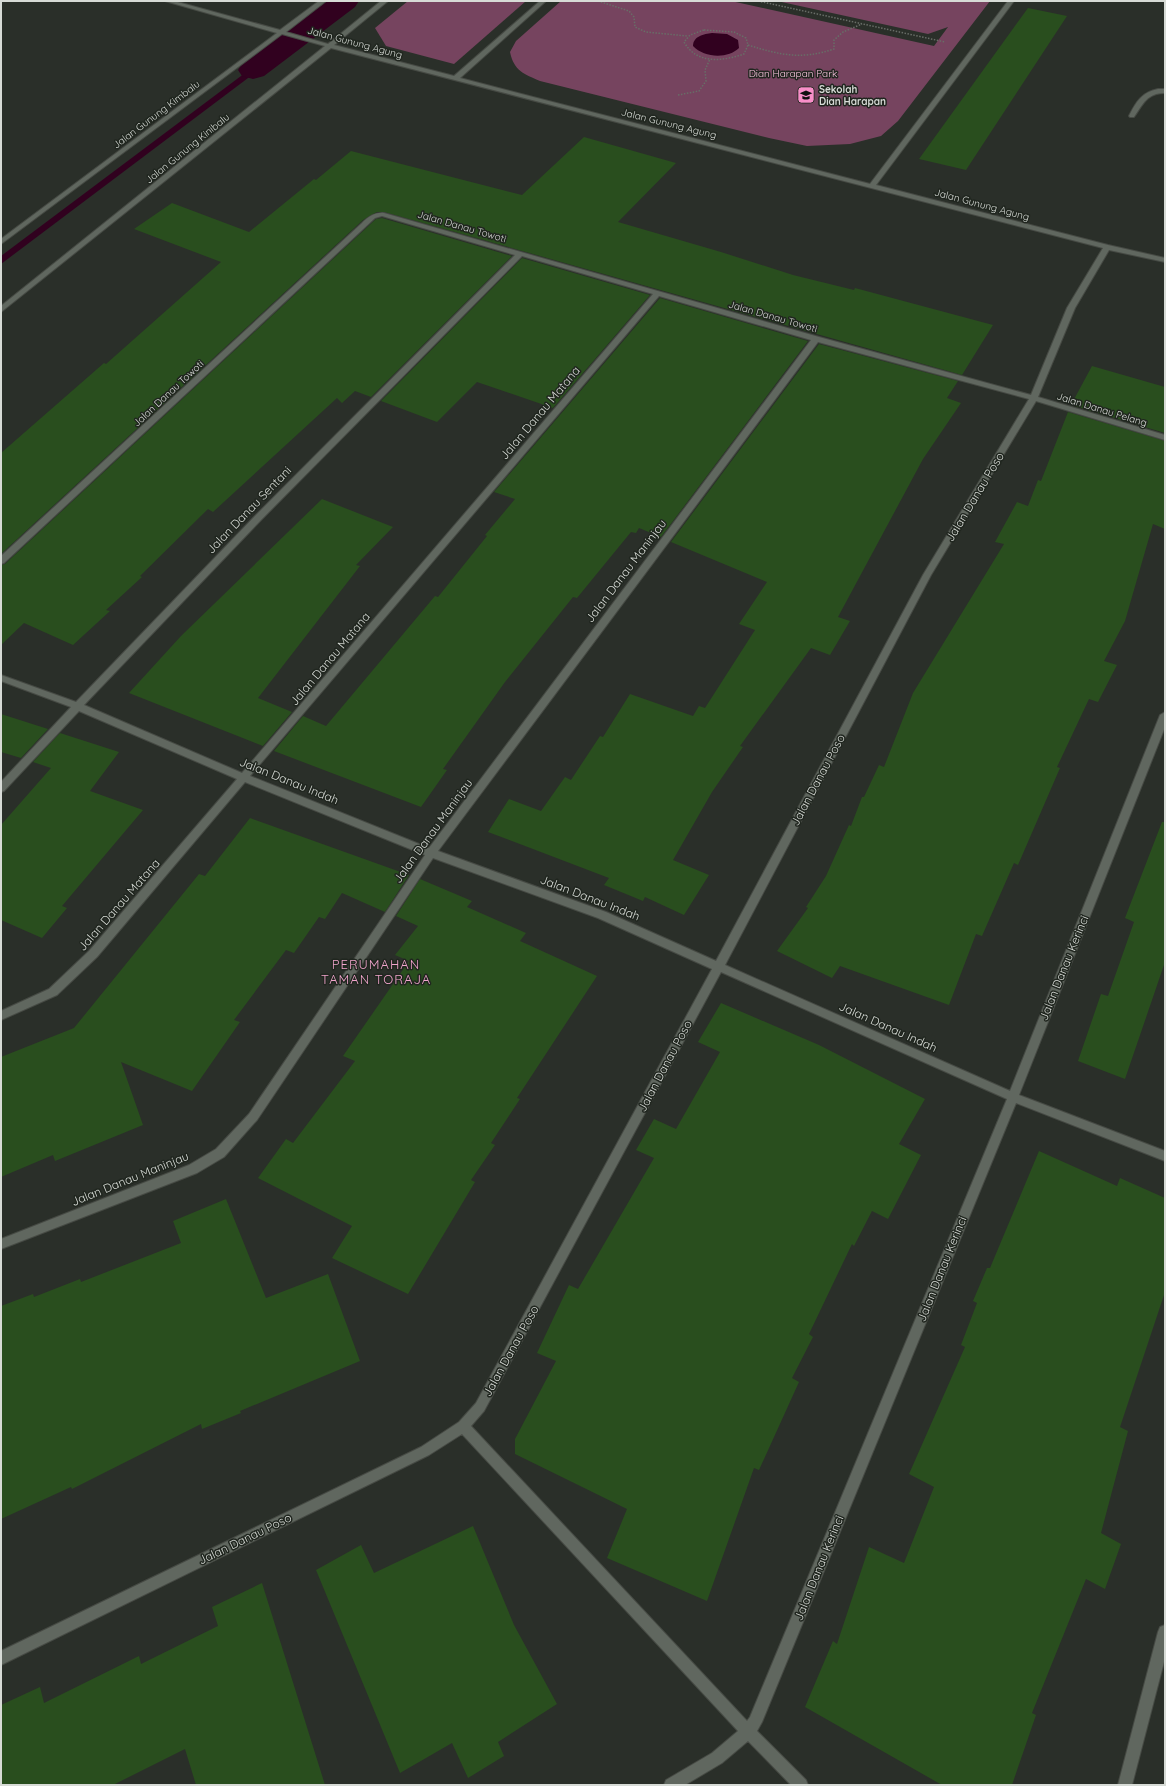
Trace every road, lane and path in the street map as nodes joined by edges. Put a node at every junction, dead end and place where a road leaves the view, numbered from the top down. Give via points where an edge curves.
1 (168, 1) edge
2 (323, 1) edge
3 (385, 1) edge
4 (543, 1) edge
5 (598, 1) edge
6 (758, 1) edge
7 (1011, 1) edge
8 (862, 24) junction
9 (282, 33) junction
10 (687, 36) junction
11 (326, 45) junction
12 (748, 45) junction
13 (975, 49) junction
14 (710, 59) junction
15 (456, 78) junction
16 (1165, 91) edge
17 (678, 95) dead end
18 (1132, 116) dead end
19 (872, 186) junction
20 (1, 242) edge
21 (1106, 247) junction
22 (520, 254) junction
23 (1165, 260) edge
24 (657, 294) junction
25 (1, 310) edge
26 (816, 339) junction
27 (1034, 398) junction
28 (1165, 438) edge
29 (1, 561) edge
30 (1, 678) edge
31 (77, 706) junction
32 (1165, 715) edge
33 (245, 778) junction
34 (1, 788) edge
35 (431, 853) junction
36 (719, 966) junction
37 (1, 1016) edge
38 (1013, 1097) junction
39 (1165, 1156) edge
40 (1, 1244) edge
41 (463, 1426) junction
42 (1165, 1632) edge
43 (1, 1658) edge
44 (748, 1732) junction
45 (671, 1785) edge
46 (801, 1785) edge
47 (1125, 1785) edge

1 - 9 street, Jalan Gunung Agung
2 - 9 street, Jalan Gunung Kimbalu
3 - 11 street, Jalan Gunung Kinibalu
4 - 15 street
5 - 10 path via 629,11 634,17 635,27 646,32
6 - 8 path
7 - 13 street
8 - 12 path via 843,32 834,40 834,49 816,56 793,57
8 - 13 path
9 - 11 street, Jalan Gunung Agung
9 - 20 street, Jalan Gunung Kimbalu
10 - 12 path via 699,31 734,32 746,38
10 - 14 path via 684,42 687,49 696,56
11 - 15 street, Jalan Gunung Agung
11 - 25 street, Jalan Gunung Kinibalu
12 - 14 path via 744,54 729,59
13 - 19 street
14 - 17 path via 705,70 706,81 699,91
15 - 19 street, Jalan Gunung Agung
16 - 18 street via 1151,92 1142,97
19 - 21 street, Jalan Gunung Agung
21 - 23 street, Jalan Gunung Agung
21 - 27 street, Jalan Danau Poso via 1071,308
22 - 24 street, Jalan Danau Towoti
22 - 29 street, Jalan Danau Towoti via 389,215 382,214 372,218
22 - 31 street, Jalan Danau Sentani via 313,460
24 - 26 street, Jalan Danau Towoti
24 - 33 street, Jalan Danau Matana
26 - 27 street, Jalan Danau Towoti
26 - 35 street, Jalan Danau Maninjau
27 - 28 street, Jalan Danau Pelang
27 - 36 street, Jalan Danau Poso via 927,575
30 - 31 street, Jalan Danau Indah
31 - 33 street, Jalan Danau Indah
31 - 34 street, Jalan Danau Sentani
32 - 38 street, Jalan Danau Kerinci
33 - 35 street, Jalan Danau Indah
33 - 37 street, Jalan Danau Matana via 70,978 53,992
35 - 36 street, Jalan Danau Indah via 602,915
35 - 40 street, Jalan Danau Maninjau via 253,1117 220,1152 193,1169
36 - 38 street, Jalan Danau Indah
36 - 41 street, Jalan Danau Poso via 491,1389 480,1407
38 - 39 street, Jalan Danau Indah
38 - 44 street, Jalan Danau Kerinci via 755,1722
41 - 43 street, Jalan Danau Poso via 425,1451
41 - 44 street
42 - 47 street
44 - 45 street, Jalan Danau Kerinci via 723,1753
44 - 46 street

